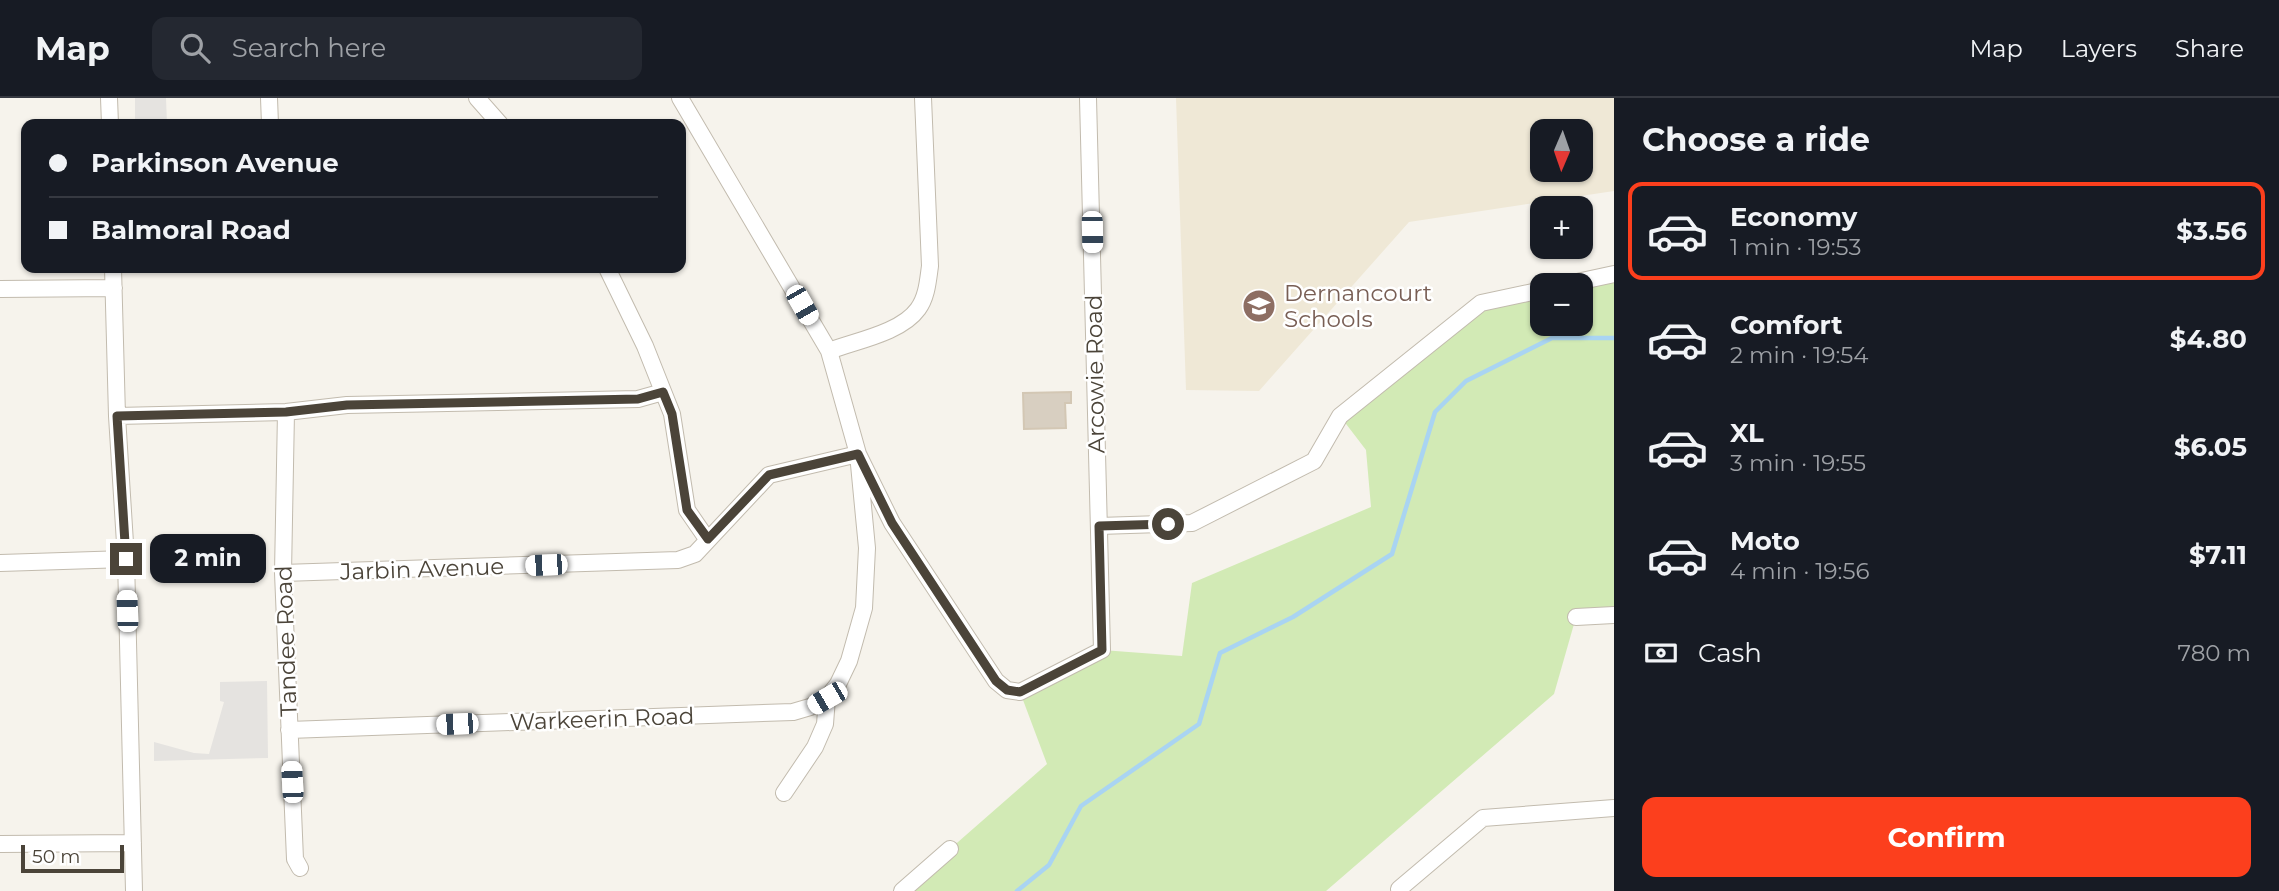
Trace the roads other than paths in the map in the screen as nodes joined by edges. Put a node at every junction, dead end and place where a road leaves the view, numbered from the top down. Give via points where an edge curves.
1 (109, 98) edge
2 (269, 98) edge
3 (477, 98) edge
4 (680, 98) edge
5 (923, 98) edge
6 (1088, 98) edge
7 (110, 119) edge
8 (270, 119) edge
9 (496, 119) edge
10 (113, 273) edge
11 (609, 273) edge
12 (1614, 274) edge
13 (1593, 279) edge
14 (114, 288) junction
15 (0, 289) edge
16 (1530, 293) edge
17 (829, 351) junction
18 (663, 392) junction
19 (286, 412) junction
20 (117, 416) junction
21 (858, 454) junction
22 (1099, 526) junction
23 (708, 539) junction
24 (126, 559) junction
25 (0, 563) edge
26 (283, 573) junction
27 (1614, 615) edge
28 (1576, 617) dead end
29 (827, 698) junction
30 (289, 730) junction
31 (784, 793) dead end
32 (1614, 808) edge
33 (133, 843) junction
34 (0, 844) edge
35 (950, 849) dead end
36 (300, 869) dead end
37 (1399, 889) dead end
38 (134, 891) edge
39 (902, 891) edge

1 - 7 street
2 - 8 street
3 - 9 street
4 - 17 street
5 - 17 street via 930,266 926,291 918,309 897,325
6 - 22 street, Arcowie Road
10 - 14 street
11 - 18 street
12 - 13 street
14 - 15 street
14 - 20 street
16 - 22 street via 1481,303 1339,416 1314,461 1192,523
17 - 21 street
18 - 19 street via 638,399 347,405
18 - 23 street via 672,414 687,510
19 - 20 street
19 - 26 street, Tandee Road
20 - 24 street
21 - 22 street, Arcowie Road via 892,523 996,681 1007,690 1020,692 1102,650
21 - 23 street, Jarbin Avenue via 769,475
21 - 29 street via 868,581 849,661
23 - 26 street, Jarbin Avenue via 695,554 678,560
24 - 25 street
24 - 33 street
26 - 30 street, Tandee Road
27 - 28 street
29 - 30 street, Warkeerin Road via 793,712
29 - 31 street via 825,724 815,747
30 - 36 street, Tandee Road via 295,859
32 - 37 street via 1483,818
33 - 34 street
33 - 38 street
35 - 39 street

